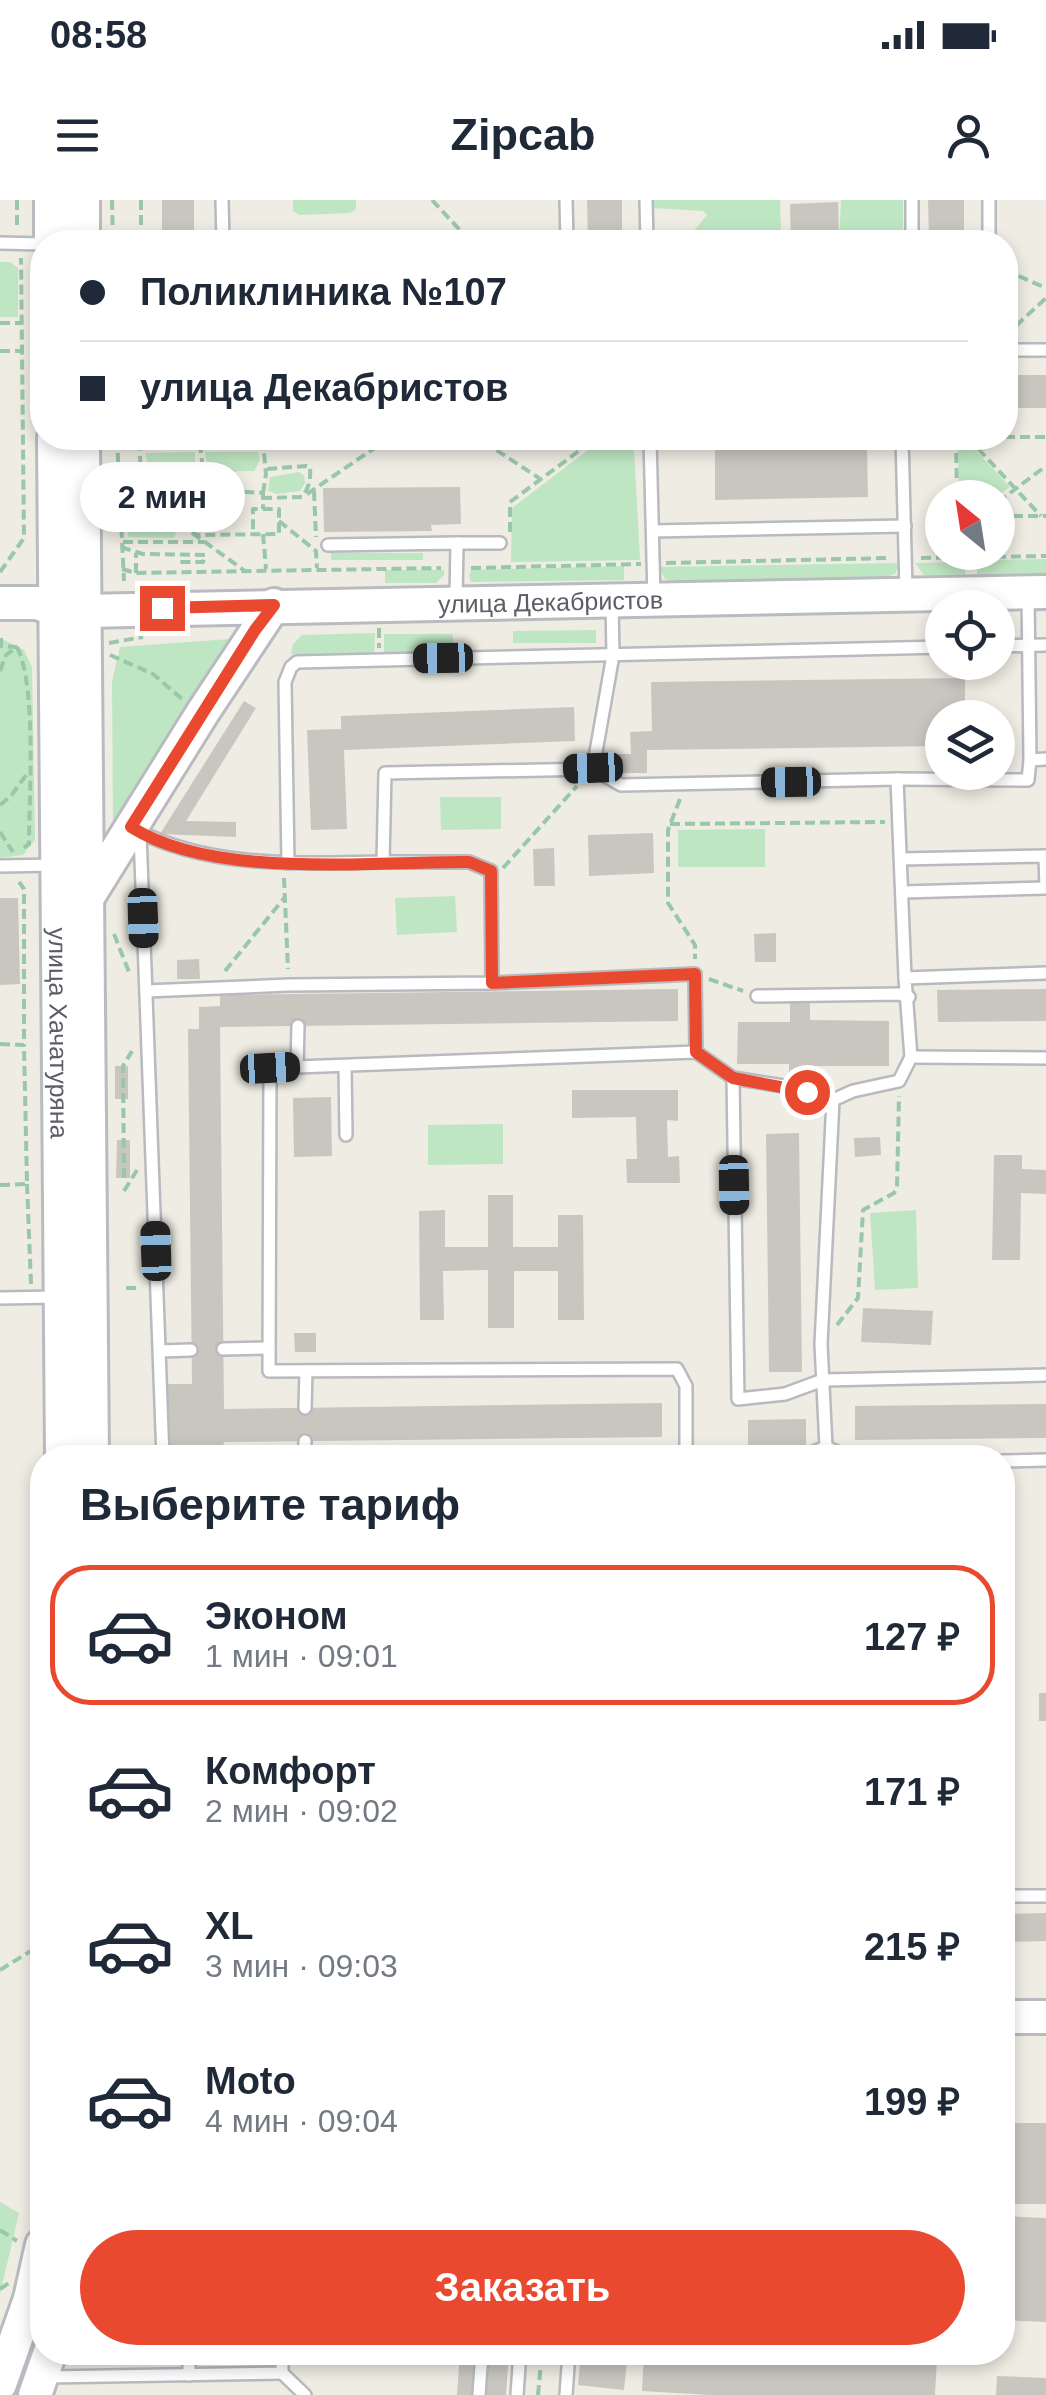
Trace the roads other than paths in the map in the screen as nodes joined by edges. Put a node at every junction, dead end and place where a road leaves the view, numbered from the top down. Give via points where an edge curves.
1 (51, 200) edge
2 (82, 200) edge
3 (222, 200) edge
4 (566, 200) edge
5 (646, 200) edge
6 (912, 200) edge
7 (989, 200) edge
8 (35, 230) edge
9 (82, 230) edge
10 (222, 230) edge
11 (567, 230) edge
12 (647, 230) edge
13 (912, 230) edge
14 (989, 230) edge
15 (30, 239) edge
16 (0, 244) edge
17 (1018, 350) edge
18 (1046, 350) edge
19 (55, 450) edge
20 (82, 450) edge
21 (650, 450) edge
22 (902, 450) edge
23 (905, 526) junction
24 (653, 531) junction
25 (500, 543) dead end
26 (328, 544) dead end
27 (456, 544) junction
28 (1037, 592) edge
29 (906, 594) junction
30 (654, 600) junction
31 (612, 601) junction
32 (0, 603) edge
33 (456, 604) junction
34 (274, 605) junction
35 (70, 611) junction
36 (9, 634) edge
37 (1015, 645) edge
38 (1028, 645) junction
39 (1046, 645) edge
40 (925, 648) edge
41 (613, 655) junction
42 (1046, 759) edge
43 (1030, 760) junction
44 (593, 768) junction
45 (897, 780) junction
46 (136, 830) junction
47 (902, 859) junction
48 (382, 862) junction
49 (286, 864) junction
50 (57, 865) junction
51 (0, 866) edge
52 (903, 892) junction
53 (86, 900) junction
54 (1046, 973) edge
55 (905, 978) junction
56 (492, 983) junction
57 (146, 991) junction
58 (756, 996) road end
59 (909, 997) junction
60 (298, 1026) dead end
61 (696, 1052) junction
62 (912, 1057) junction
63 (1046, 1058) edge
64 (297, 1066) junction
65 (345, 1067) junction
66 (733, 1078) junction
67 (833, 1100) junction
68 (346, 1135) dead end
69 (47, 1293) junction
70 (0, 1298) edge
71 (269, 1348) junction
72 (191, 1350) dead end
73 (223, 1350) dead end
74 (160, 1351) junction
75 (306, 1371) junction
76 (1046, 1375) edge
77 (823, 1380) junction
78 (305, 1408) dead end
79 (305, 1441) dead end
80 (61, 1445) edge
81 (92, 1445) edge
82 (162, 1445) edge
83 (305, 1445) edge
84 (686, 1445) edge
85 (826, 1445) edge
86 (1015, 1460) edge
87 (1046, 1460) edge
88 (1015, 1896) edge
89 (1046, 1896) edge
90 (1015, 2017) edge
91 (1046, 2017) edge
92 (30, 2300) edge
93 (189, 2365) edge
94 (282, 2365) edge
95 (481, 2365) edge
96 (519, 2365) edge
97 (568, 2365) edge
98 (282, 2373) junction
99 (42, 2375) edge
100 (189, 2376) junction
101 (0, 2384) edge
102 (306, 2395) edge
103 (479, 2395) edge
104 (517, 2395) edge
105 (566, 2395) edge

1 - 8 main road
2 - 9 main road
3 - 10 lane
4 - 11 lane
5 - 12 lane
6 - 13 lane
7 - 14 lane
15 - 16 lane
17 - 18 lane
19 - 35 main road
20 - 35 main road
21 - 24 lane
22 - 23 lane
23 - 24 lane
23 - 29 lane
24 - 30 lane
25 - 27 lane
26 - 27 lane
27 - 33 lane
28 - 29 main road, улица Декабристов
28 - 38 lane
29 - 30 main road, улица Декабристов
30 - 31 main road, улица Декабристов
31 - 33 main road, улица Декабристов
31 - 41 lane
32 - 35 main road, улица Декабристов
33 - 34 main road, улица Декабристов
34 - 35 main road, улица Декабристов
34 - 46 main road
35 - 36 main road, улица Декабристов
35 - 50 main road, улица Хачатуряна
35 - 53 main road, улица Хачатуряна
37 - 38 lane
38 - 39 lane
38 - 43 lane
40 - 41 lane
41 - 44 lane
41 - 49 lane via 300,661 288,674
42 - 43 lane
43 - 45 lane via 1028,780
44 - 45 lane via 622,785
44 - 48 lane via 385,773
45 - 47 lane
46 - 49 lane via 183,851
46 - 53 main road
46 - 57 lane
47 - 52 lane
47 - 52 lane via 1045,856 1046,888
48 - 49 lane
48 - 56 lane via 469,862 491,871
50 - 51 lane
50 - 69 main road, улица Хачатуряна
52 - 55 lane
53 - 81 main road, улица Хачатуряна
54 - 55 lane
55 - 59 lane
56 - 57 lane
56 - 61 lane via 695,974
57 - 74 lane
58 - 59 lane
59 - 62 lane
60 - 64 lane
61 - 65 lane
61 - 66 lane
62 - 63 lane
62 - 67 lane via 899,1081
64 - 65 lane
64 - 71 lane via 270,1068
65 - 68 lane
66 - 67 lane
66 - 77 lane via 738,1399 785,1394
67 - 77 lane
69 - 70 lane
69 - 80 main road, улица Хачатуряна
71 - 73 lane
71 - 75 lane via 269,1371
72 - 74 lane
74 - 82 lane
75 - 78 lane
75 - 84 lane via 677,1369 686,1386
76 - 77 lane
77 - 85 lane
79 - 83 lane
86 - 87 lane
88 - 89 lane
90 - 91 main road
92 - 101 main road
93 - 100 lane
94 - 98 lane
95 - 103 lane
96 - 104 lane
97 - 105 lane
98 - 100 lane
98 - 102 lane
99 - 100 lane

